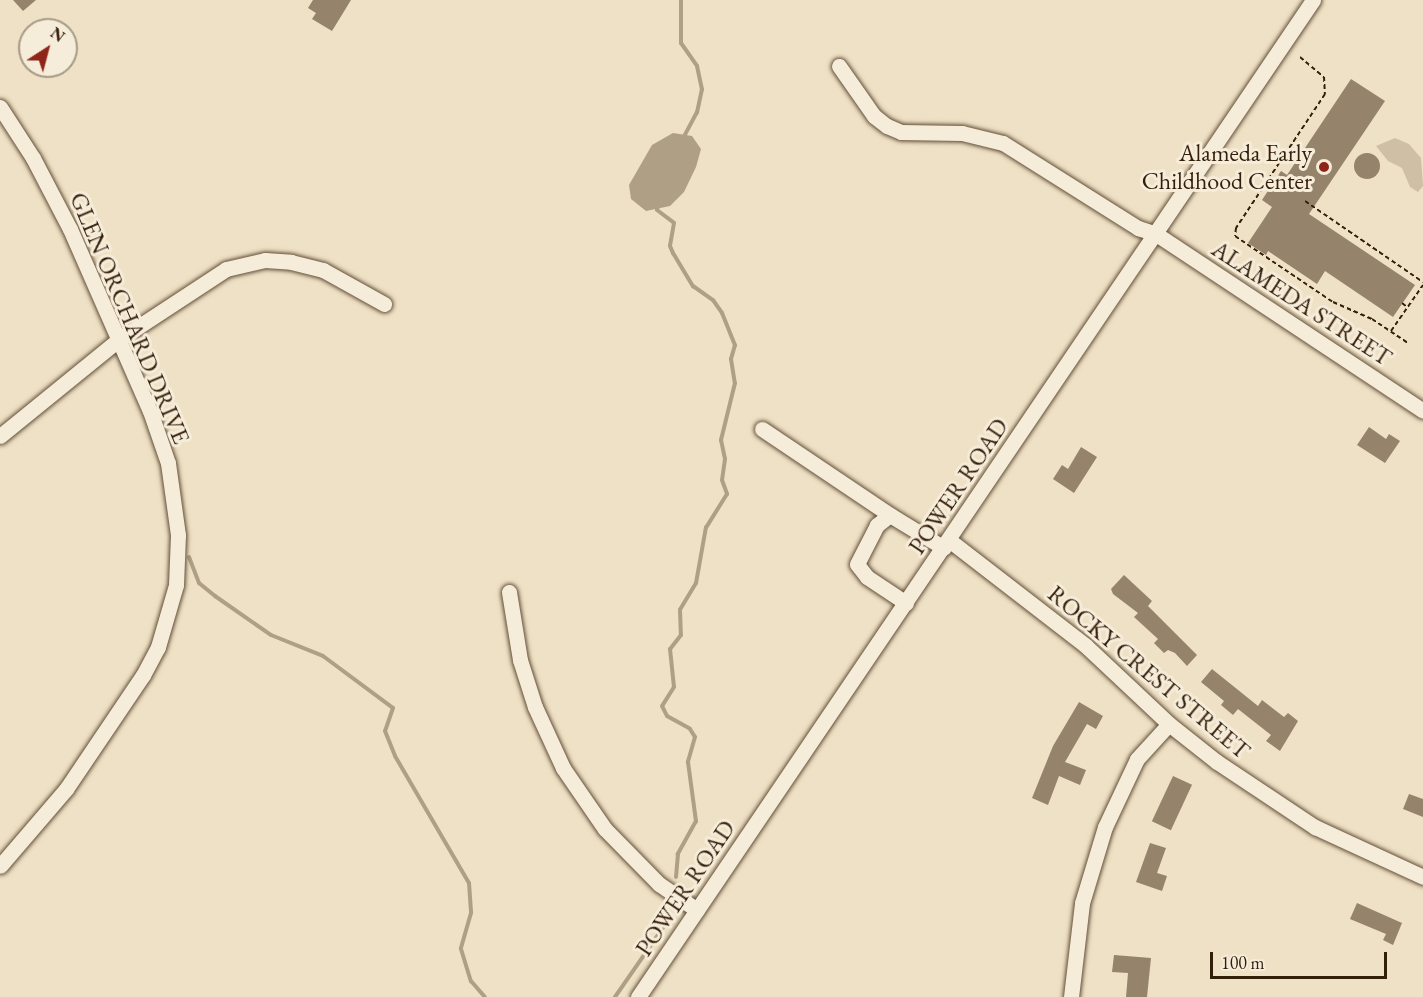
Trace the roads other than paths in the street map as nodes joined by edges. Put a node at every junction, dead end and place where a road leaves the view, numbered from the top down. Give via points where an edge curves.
1 (1313, 0) edge
2 (839, 66) dead end
3 (0, 107) edge
4 (1156, 234) junction
5 (384, 304) dead end
6 (118, 340) junction
7 (1423, 411) edge
8 (762, 429) dead end
9 (0, 436) edge
10 (890, 515) junction
11 (946, 544) junction
12 (509, 592) dead end
13 (906, 603) junction
14 (1169, 724) junction
15 (0, 867) edge
16 (1423, 877) edge
17 (697, 910) junction
18 (638, 997) edge
19 (1071, 997) edge

1 - 4 street, POWER ROAD
2 - 4 street, ALAMEDA STREET via 874,116 887,126 901,132 962,133 996,140 1138,228
3 - 6 street, GLEN ORCHARD DRIVE via 33,158 70,229
4 - 7 street, ALAMEDA STREET
4 - 11 street, POWER ROAD
5 - 6 street via 323,270 265,260 226,269
6 - 9 street
6 - 15 street, GLEN ORCHARD DRIVE via 168,463 178,535 176,585 158,647 125,704 66,789
8 - 10 street, ROCKY CREST STREET
10 - 11 street, ROCKY CREST STREET
10 - 13 street via 878,525 856,564 867,577
11 - 13 street, POWER ROAD
11 - 14 street, ROCKY CREST STREET via 1086,646
12 - 17 street via 523,670 549,742 563,768 605,829 659,884
13 - 17 street, POWER ROAD
14 - 16 street, ROCKY CREST STREET via 1217,762 1315,827
14 - 19 street via 1137,759 1105,827 1082,903
17 - 18 street, POWER ROAD

